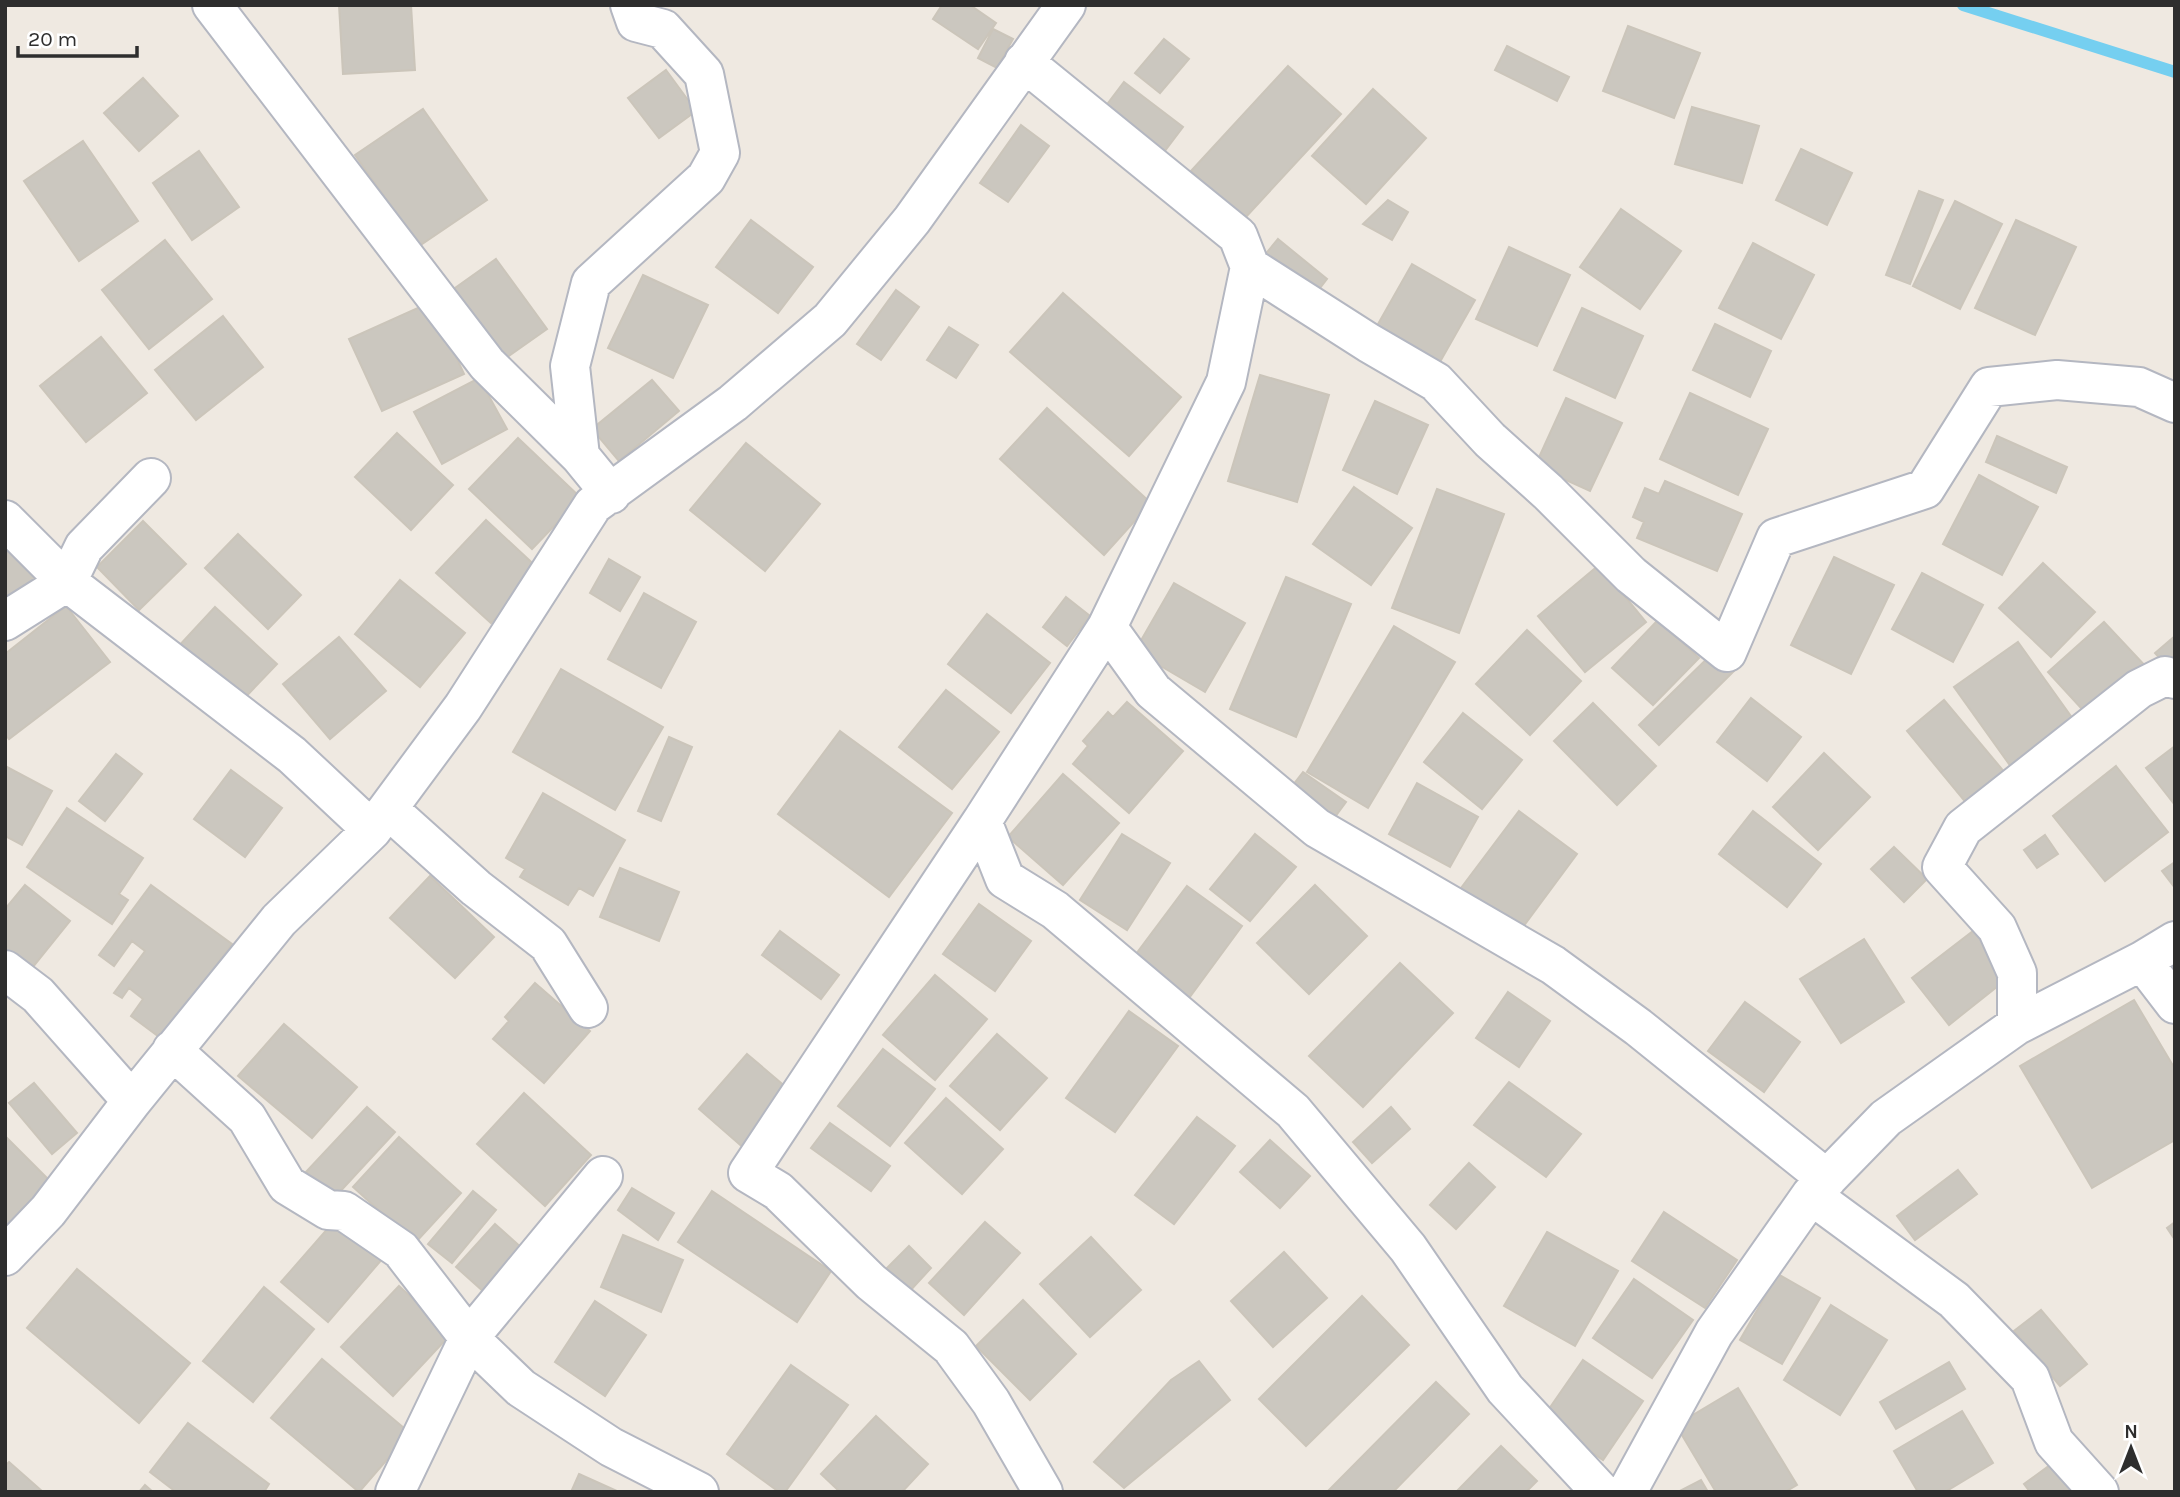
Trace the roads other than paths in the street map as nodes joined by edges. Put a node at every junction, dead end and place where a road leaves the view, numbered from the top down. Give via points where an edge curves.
1 (212, 5) edge
2 (630, 5) edge
3 (1066, 5) edge
4 (1024, 62) junction
5 (1250, 267) junction
6 (2175, 403) edge
7 (580, 456) junction
8 (151, 478) dead end
9 (611, 494) junction
10 (5, 520) edge
11 (68, 582) junction
12 (5, 621) edge
13 (1107, 627) junction
14 (2175, 679) edge
15 (380, 819) junction
16 (982, 821) junction
17 (2175, 941) edge
18 (2142, 961) junction
19 (5, 970) edge
20 (2175, 1004) edge
21 (587, 1007) dead end
22 (2017, 1025) junction
23 (172, 1050) junction
24 (131, 1101) junction
25 (603, 1176) dead end
26 (1819, 1187) junction
27 (5, 1256) edge
28 (469, 1338) junction
29 (395, 1492) edge
30 (699, 1492) edge
31 (1043, 1492) edge
32 (1601, 1492) edge
33 (1627, 1492) edge
34 (2099, 1492) edge

1 - 7 street via 487,364
2 - 7 street via 636,22 663,29 704,74 720,153 706,178 591,283 570,366
3 - 4 street
4 - 5 street via 1238,236
4 - 9 street via 912,220 830,320 733,403
5 - 6 street via 1436,382 1631,575 1727,652 1776,538 1924,489 1989,387 2057,380 2139,387
5 - 13 street via 1226,382
7 - 9 street
8 - 11 street via 84,547
9 - 15 street via 593,505 463,707
10 - 11 street
11 - 12 street
11 - 15 street
13 - 16 street
13 - 26 street via 1153,691 1317,828 1553,965 1638,1027
14 - 22 street via 2165,676 2139,689 1964,828 1942,867 1997,928 2017,972
15 - 21 street via 548,944
15 - 23 street via 279,920
16 - 31 street via 748,1173 778,1191 871,1282 951,1347 991,1402
16 - 32 street via 1005,879 1055,910 1293,1111 1408,1248 1506,1389
17 - 18 street
18 - 20 street
18 - 22 street
19 - 24 street via 38,995
22 - 26 street via 1886,1118
23 - 24 street
23 - 28 street via 247,1118 287,1185 327,1210 344,1211 401,1250
24 - 27 street via 48,1211
25 - 28 street
26 - 33 street via 1714,1333
26 - 34 street via 1954,1300 2030,1378 2054,1443
28 - 29 street
28 - 30 street via 521,1388 580,1429

